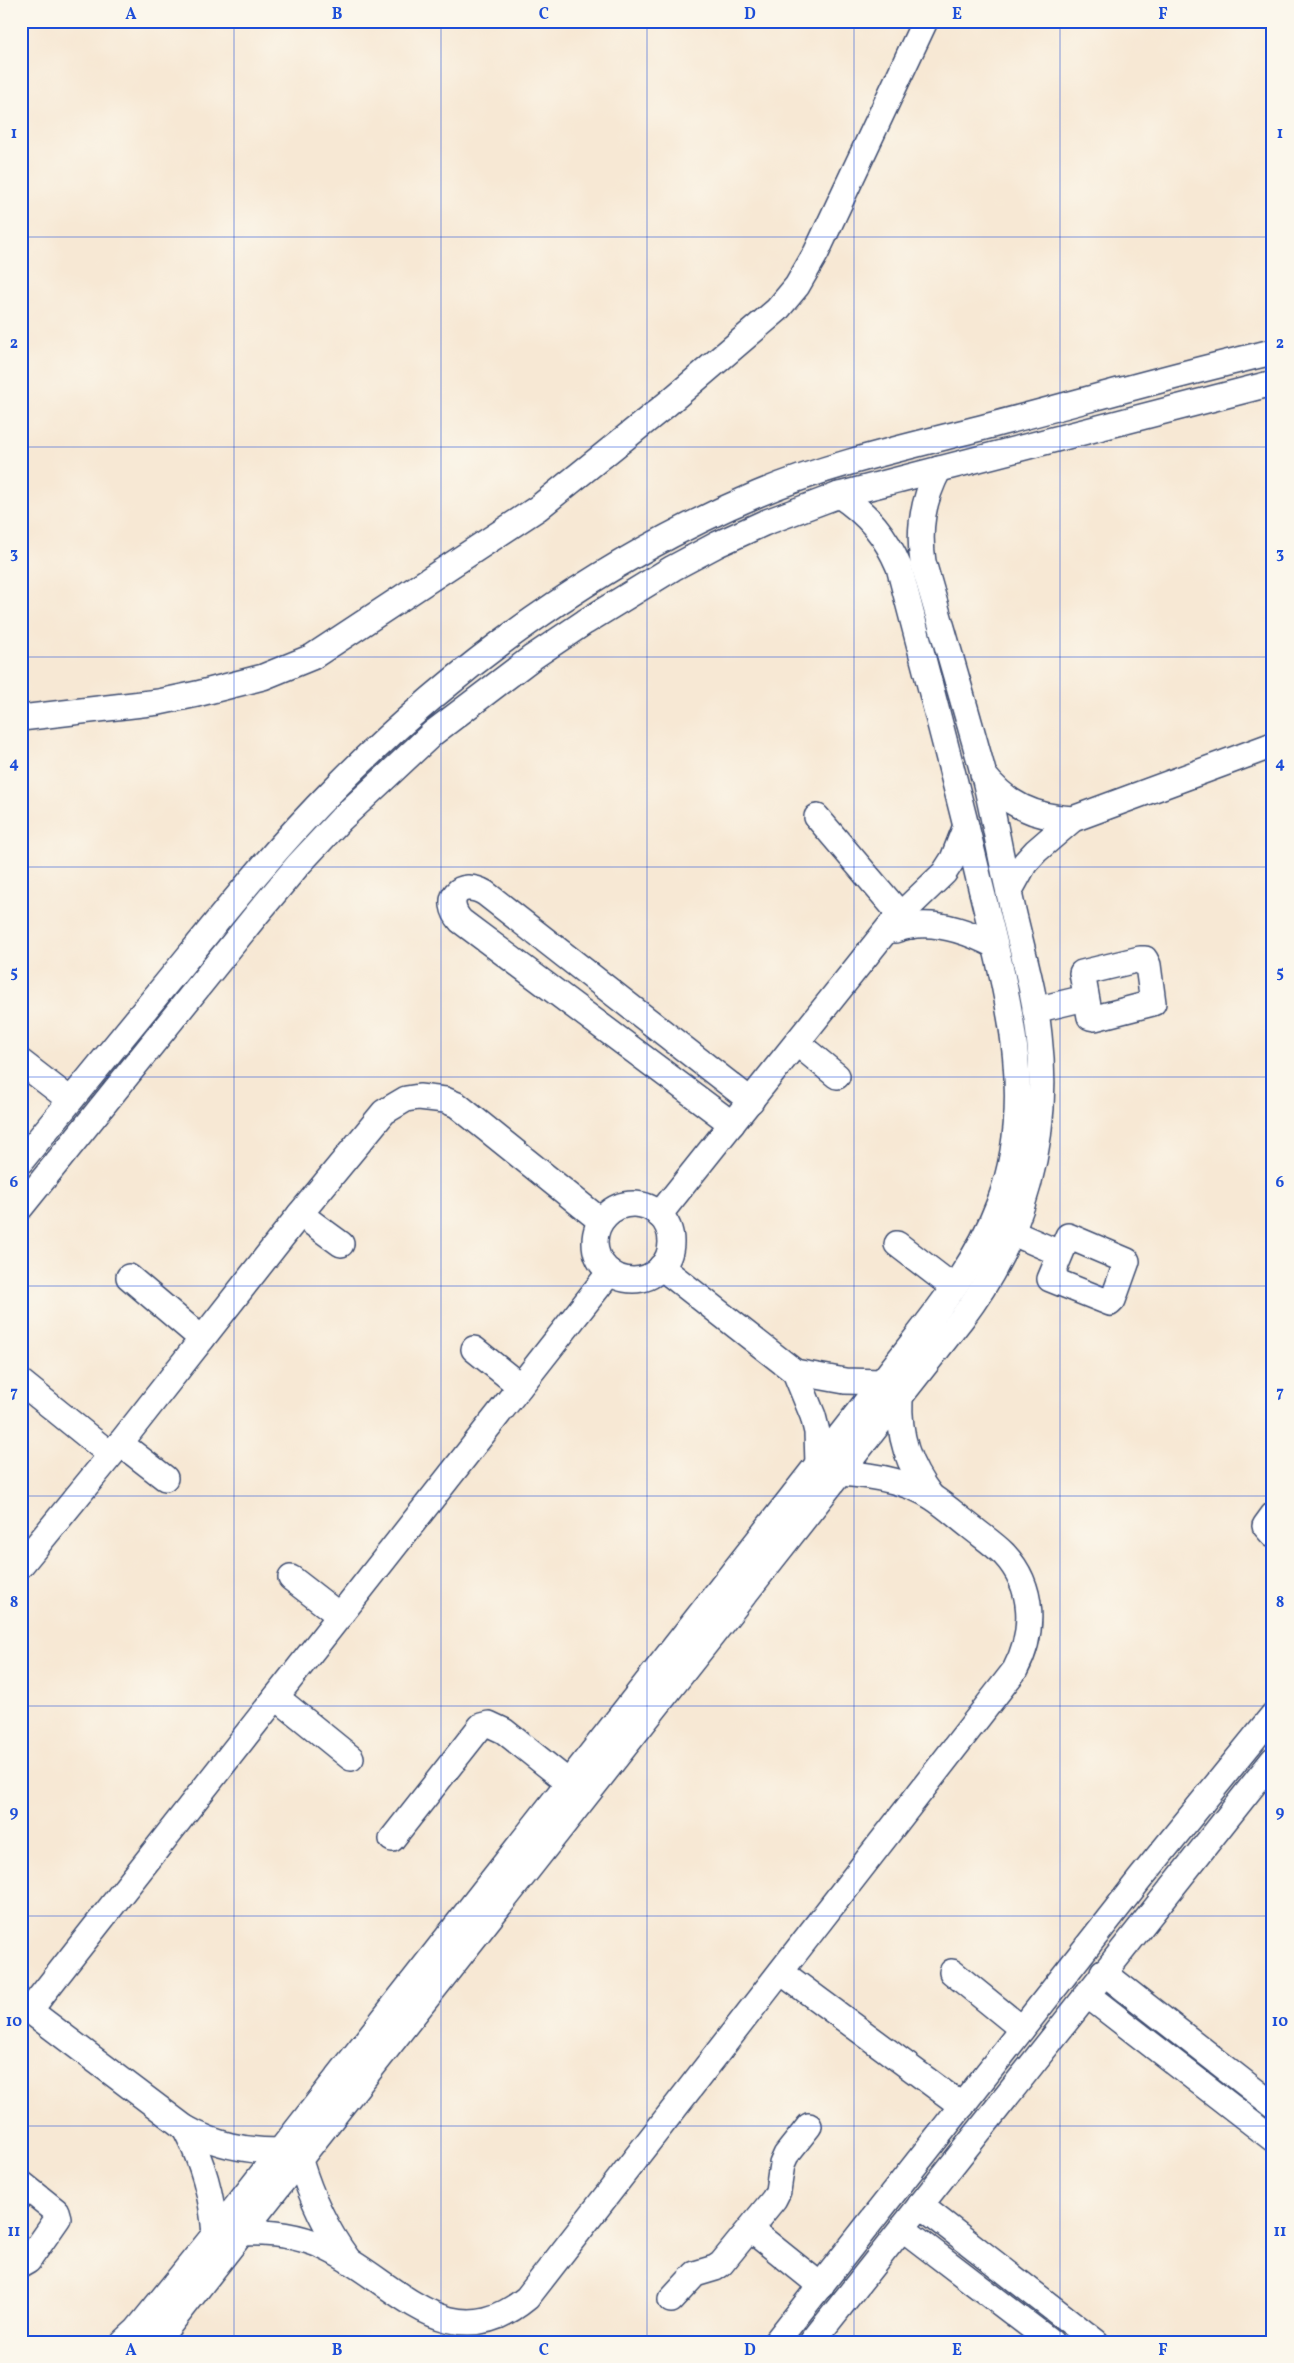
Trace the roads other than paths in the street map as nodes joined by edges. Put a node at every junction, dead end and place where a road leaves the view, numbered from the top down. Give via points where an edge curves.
1 (925, 21) edge
2 (1273, 352) edge
3 (1273, 383) edge
4 (939, 468) junction
5 (839, 496) junction
6 (923, 562) junction
7 (899, 567) junction
8 (21, 718) edge
9 (1273, 745) edge
10 (983, 774) junction
11 (817, 817) dead end
12 (1073, 819) junction
13 (966, 826) junction
14 (1009, 892) junction
15 (905, 920) junction
16 (994, 945) junction
17 (1086, 998) dead end
18 (1035, 1010) junction
19 (797, 1043) junction
20 (109, 1053) junction
21 (21, 1062) edge
22 (131, 1071) junction
23 (837, 1076) dead end
24 (70, 1100) junction
25 (750, 1101) junction
26 (732, 1124) junction
27 (21, 1161) edge
28 (21, 1207) edge
29 (300, 1214) junction
30 (659, 1215) junction
31 (601, 1221) junction
32 (1013, 1233) junction
33 (341, 1244) dead end
34 (897, 1244) dead end
35 (1059, 1253) dead end
36 (661, 1267) junction
37 (610, 1272) junction
38 (128, 1277) dead end
39 (953, 1287) junction
40 (202, 1339) junction
41 (474, 1349) dead end
42 (794, 1372) junction
43 (21, 1382) edge
44 (520, 1386) junction
45 (891, 1390) junction
46 (116, 1449) junction
47 (829, 1469) junction
48 (164, 1478) dead end
49 (931, 1496) junction
50 (1273, 1515) edge
51 (784, 1525) junction
52 (1273, 1535) edge
53 (21, 1565) edge
54 (291, 1578) dead end
55 (340, 1616) junction
56 (276, 1697) junction
57 (1273, 1715) edge
58 (351, 1758) dead end
59 (1272, 1764) edge
60 (568, 1782) junction
61 (392, 1839) dead end
62 (1140, 1879) junction
63 (1163, 1897) junction
64 (781, 1972) junction
65 (952, 1972) dead end
66 (1104, 1972) junction
67 (1086, 1994) junction
68 (26, 2007) edge
69 (1022, 2029) junction
70 (1273, 2105) edge
71 (962, 2106) junction
72 (808, 2126) dead end
73 (185, 2128) junction
74 (1273, 2139) edge
75 (290, 2156) junction
76 (21, 2183) edge
77 (920, 2205) junction
78 (902, 2228) junction
79 (750, 2229) junction
80 (244, 2233) junction
81 (215, 2234) junction
82 (348, 2260) junction
83 (21, 2265) edge
84 (820, 2286) junction
85 (671, 2300) dead end
86 (147, 2334) edge
87 (776, 2342) edge
88 (812, 2342) edge
89 (1051, 2342) edge
90 (1096, 2342) edge

1 - 8 street via 816,253 797,286 777,310 538,508 339,640 288,668 231,686 169,700
2 - 20 street via 826,469 723,510 613,569 513,633 432,696 384,740 287,838
3 - 4 street
4 - 5 street
4 - 6 street via 922,514
5 - 7 street via 853,504 876,526
5 - 22 street via 764,523 673,568 533,657 434,733 341,819 298,865
6 - 7 street
6 - 10 street
7 - 13 street
9 - 12 street
10 - 12 street via 994,788 1022,808 1038,815
10 - 14 street
11 - 15 street
12 - 14 street via 1036,850
13 - 15 street via 944,873
13 - 16 street
14 - 18 street
15 - 16 street via 942,926
15 - 19 street via 884,935
16 - 39 street via 1016,1044 1017,1124 999,1204 983,1242
17 - 18 street
18 - 32 street via 1042,1063 1041,1122 1031,1180
19 - 23 street
19 - 25 street
20 - 22 street
20 - 24 street
21 - 24 street
22 - 28 street
24 - 27 street
25 - 26 street
25 - 26 street via 485,893 474,887 466,887 457,893 452,902 454,913 461,921
26 - 30 street
29 - 31 street via 384,1112 406,1099 432,1097 457,1105
29 - 33 street
29 - 40 street
30 - 31 street via 643,1205 624,1205 615,1208
30 - 36 street via 669,1231 670,1241 670,1250
31 - 37 street via 595,1248 603,1266
32 - 35 street
32 - 45 street via 975,1301
34 - 39 street
36 - 37 street via 654,1274 637,1280 618,1277
36 - 42 street
37 - 44 street
38 - 40 street
39 - 45 street
40 - 46 street
41 - 44 street
42 - 45 street
42 - 47 street via 808,1401
43 - 46 street
44 - 55 street
45 - 47 street
45 - 49 street via 911,1467
46 - 48 street
46 - 53 street
47 - 49 street via 896,1482
47 - 51 street
49 - 64 street via 993,1544 1012,1564 1025,1589 1028,1603 1026,1645 1015,1670
50 - 52 street via 1265,1526
51 - 60 street
51 - 75 street
54 - 55 street
55 - 56 street
56 - 58 street
56 - 68 street
57 - 62 street
59 - 63 street
60 - 61 street via 504,1731 489,1724 481,1726
60 - 75 street
62 - 63 street
62 - 69 street
63 - 66 street
64 - 71 street
64 - 82 street via 516,2308 492,2319 446,2320 416,2307
65 - 69 street
66 - 67 street
66 - 70 street
67 - 74 street
67 - 77 street
68 - 73 street
69 - 71 street
71 - 84 street
72 - 79 street via 786,2155 778,2191
73 - 75 street via 230,2147
73 - 81 street via 210,2189
75 - 80 street
75 - 81 street
75 - 82 street via 332,2237
76 - 83 street via 56,2211 58,2218 28,2261
77 - 78 street
77 - 90 street
78 - 88 street
78 - 89 street
79 - 84 street
79 - 85 street via 720,2264 695,2274
80 - 82 street via 297,2237
80 - 86 street
81 - 86 street
84 - 87 street

